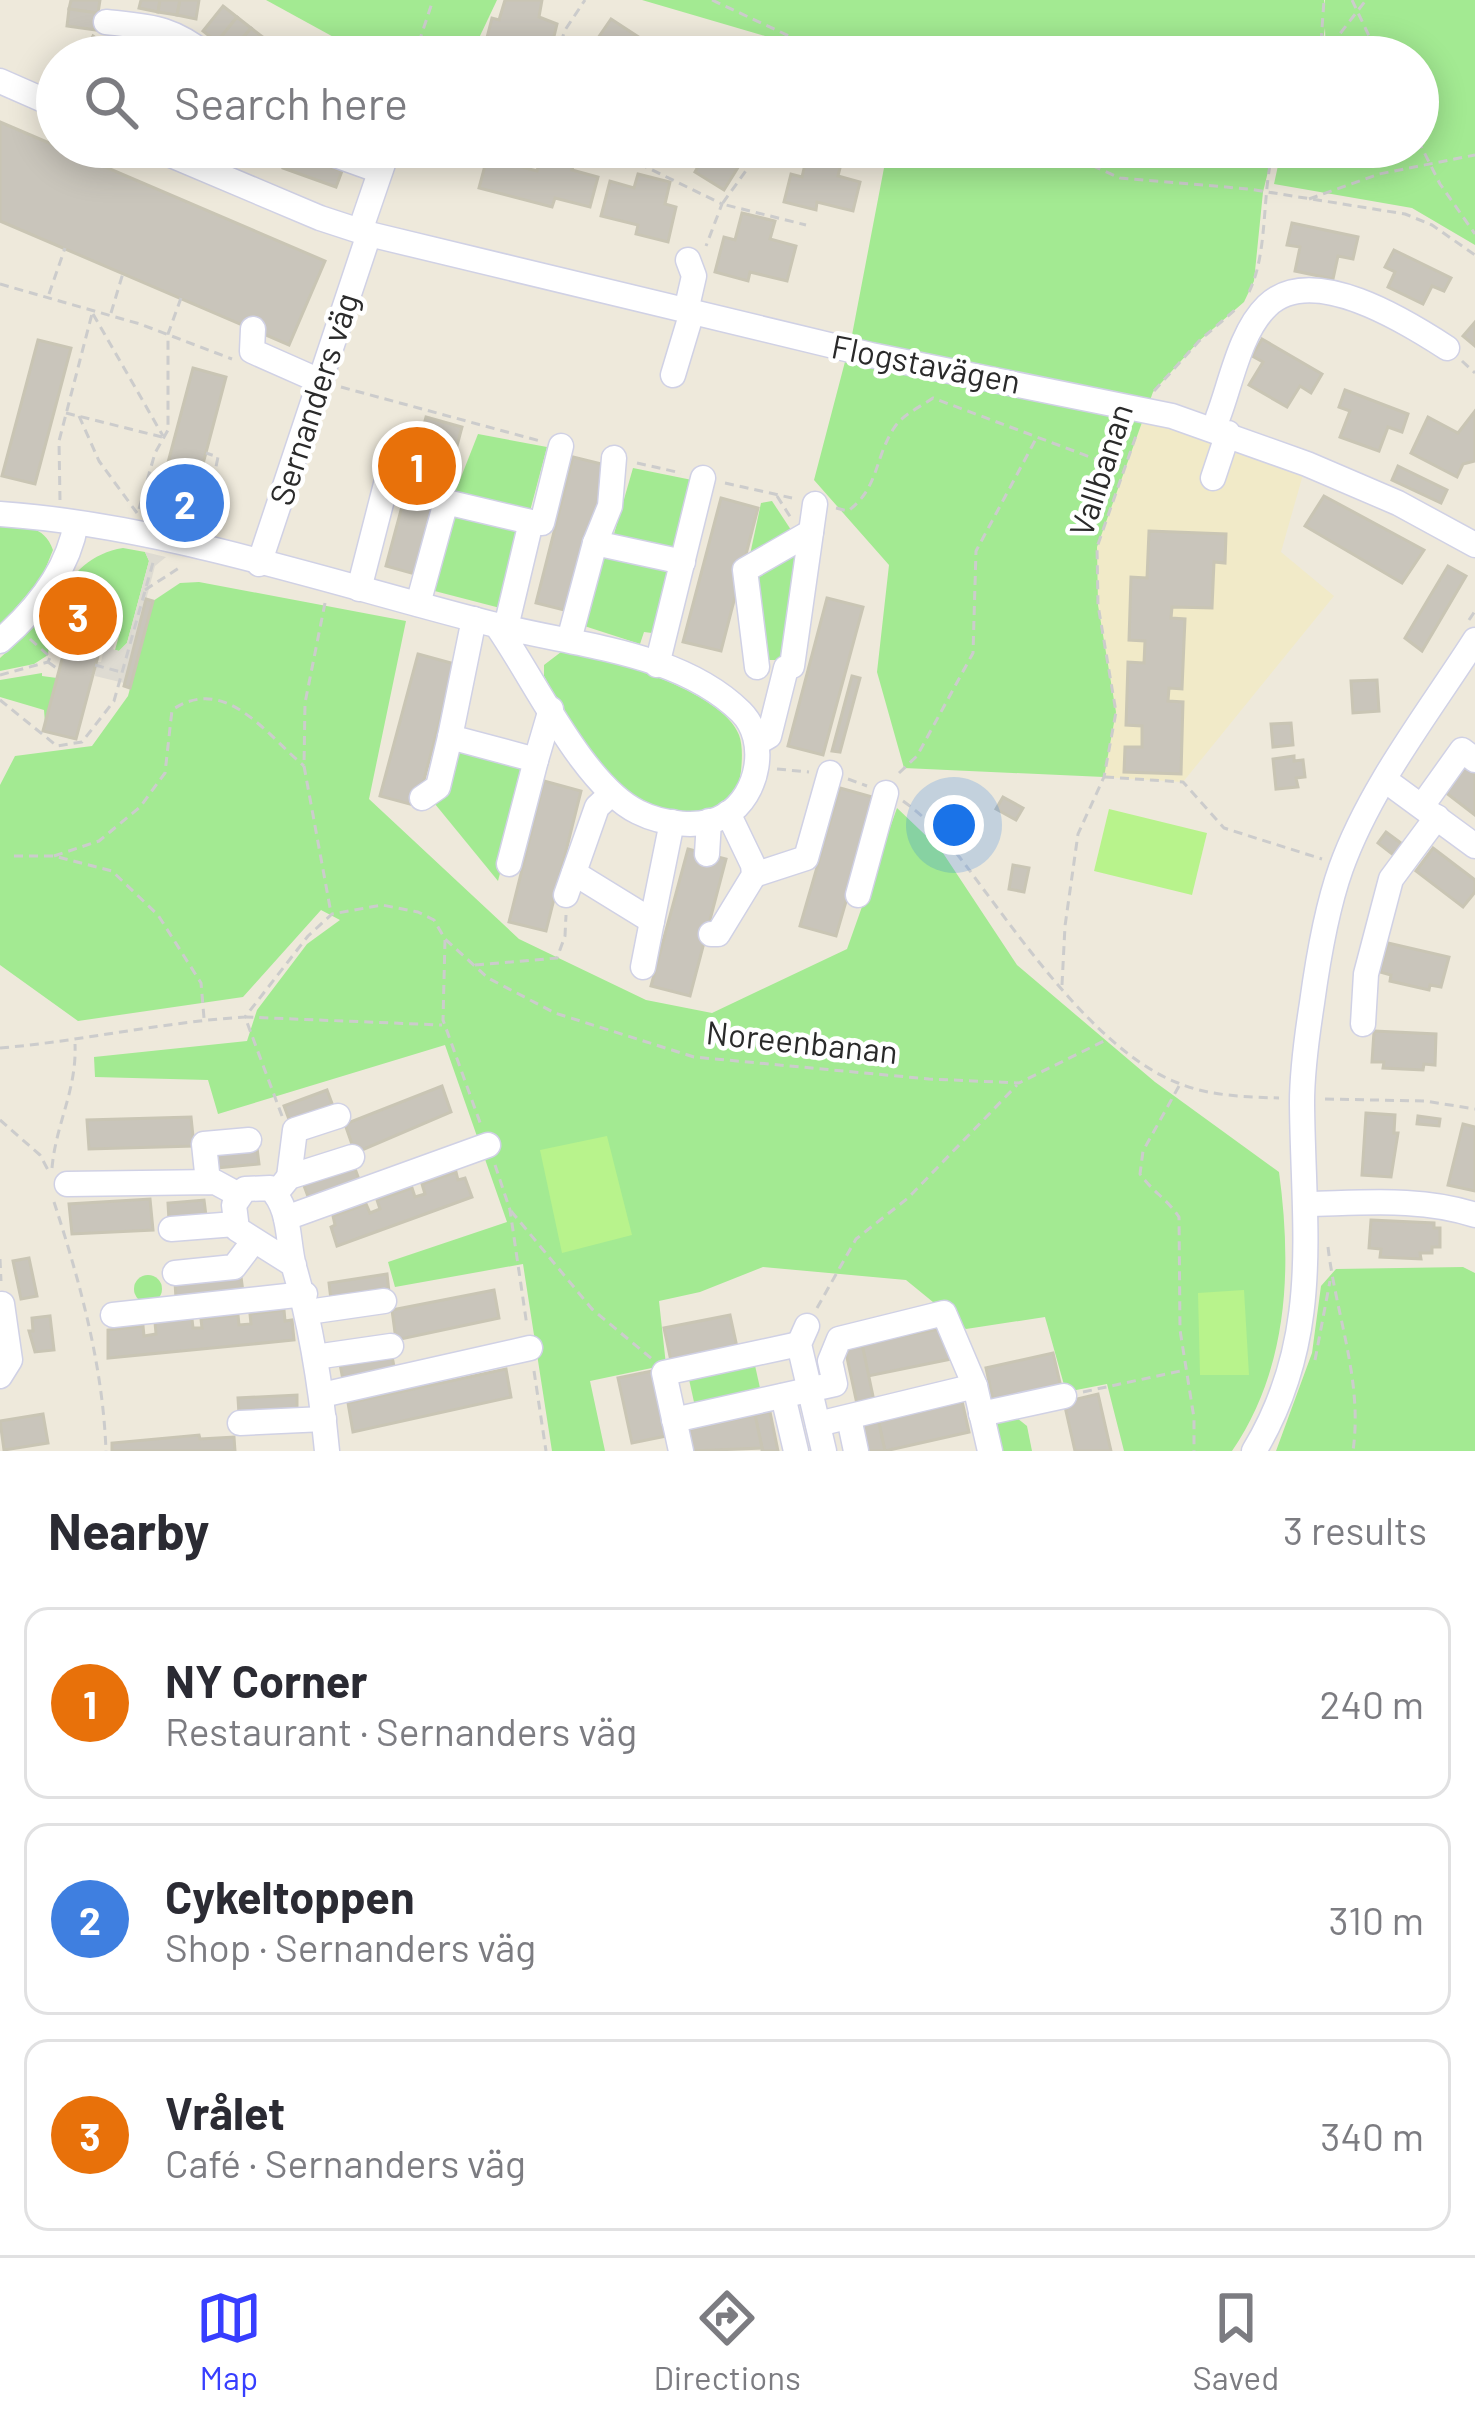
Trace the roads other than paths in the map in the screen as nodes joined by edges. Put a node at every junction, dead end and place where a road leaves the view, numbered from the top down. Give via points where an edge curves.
1 (106, 22) dead end
2 (183, 36) edge
3 (0, 81) edge
4 (36, 97) edge
5 (204, 168) edge
6 (372, 168) edge
7 (382, 168) edge
8 (380, 171) junction
9 (365, 233) junction
10 (691, 268) road end
11 (689, 312) junction
12 (253, 329) dead end
13 (1447, 348) dead end
14 (674, 375) dead end
15 (322, 382) junction
16 (1223, 425) junction
17 (561, 446) road end
18 (614, 458) road end
19 (704, 478) road end
20 (1213, 478) dead end
21 (387, 480) dead end
22 (815, 504) road end
23 (0, 514) edge
24 (67, 521) junction
25 (531, 522) junction
26 (807, 534) junction
27 (595, 543) junction
28 (1475, 545) edge
29 (682, 562) junction
30 (259, 564) junction
31 (359, 589) junction
32 (418, 604) junction
33 (492, 624) junction
34 (569, 640) junction
35 (1475, 640) edge
36 (0, 641) edge
37 (657, 665) junction
38 (757, 667) junction
39 (786, 668) junction
40 (718, 693) junction
41 (551, 709) junction
42 (450, 737) junction
43 (757, 755) junction
44 (536, 760) junction
45 (1475, 760) edge
46 (830, 773) road end
47 (1385, 780) junction
48 (883, 791) road end
49 (611, 794) junction
50 (422, 798) dead end
51 (1430, 812) junction
52 (719, 817) junction
53 (672, 822) junction
54 (1472, 838) edge
55 (707, 854) dead end
56 (509, 864) dead end
57 (754, 875) junction
58 (858, 895) dead end
59 (652, 921) junction
60 (710, 934) dead end
61 (643, 967) dead end
62 (1363, 1024) dead end
63 (338, 1116) dead end
64 (249, 1140) dead end
65 (488, 1145) road end
66 (352, 1157) dead end
67 (208, 1182) junction
68 (59, 1189) road end
69 (238, 1195) junction
70 (284, 1196) junction
71 (1306, 1204) junction
72 (1475, 1215) edge
73 (171, 1229) dead end
74 (244, 1233) junction
75 (294, 1265) junction
76 (175, 1273) dead end
77 (384, 1301) dead end
78 (306, 1303) junction
79 (2, 1304) edge
80 (113, 1315) dead end
81 (391, 1346) dead end
82 (530, 1348) road end
83 (315, 1357) junction
84 (0, 1376) edge
85 (975, 1386) junction
86 (783, 1396) junction
87 (1064, 1396) road end
88 (834, 1399) junction
89 (323, 1407) junction
90 (981, 1414) junction
91 (674, 1420) junction
92 (240, 1423) dead end
93 (818, 1424) junction
94 (327, 1451) edge
95 (681, 1451) edge
96 (796, 1451) edge
97 (824, 1451) edge
98 (856, 1451) edge
99 (990, 1451) edge
100 (1254, 1451) edge

1 - 2 street
3 - 4 street
5 - 9 street, Flogstavägen
6 - 8 street
7 - 8 street
8 - 9 street
9 - 11 street, Flogstavägen
9 - 15 street, Sernanders väg
10 - 11 street
11 - 14 street
11 - 16 street, Flogstavägen
12 - 15 street via 252,351
13 - 16 street via 1383,310 1315,291 1287,293 1266,307 1247,338
15 - 30 street, Sernanders väg
16 - 20 street
16 - 28 street, Flogstavägen
17 - 25 street via 542,524
18 - 27 street via 610,506
19 - 29 street
21 - 31 street
22 - 26 street
23 - 24 street
24 - 30 street via 134,524 197,555
24 - 36 street via 66,562
25 - 32 street via 446,502
25 - 33 street
26 - 38 street via 745,570
26 - 39 street
27 - 29 street
27 - 34 street
29 - 37 street
30 - 31 street
31 - 32 street
32 - 33 street
33 - 34 street
33 - 41 street
33 - 42 street
34 - 37 street
35 - 47 street
37 - 40 street
38 - 39 street
38 - 40 street
39 - 43 street
40 - 43 street via 748,719
41 - 44 street
41 - 49 street
42 - 44 street
42 - 50 street via 438,787
43 - 52 street via 750,788
44 - 56 street
45 - 51 street via 1462,750
46 - 57 street via 806,858
47 - 51 street
47 - 71 street via 1342,866 1312,1000 1302,1099
48 - 58 street
49 - 53 street
49 - 59 street via 597,808 570,884
51 - 54 street
51 - 62 street via 1391,879 1366,974
52 - 53 street
52 - 55 street
52 - 57 street
53 - 59 street
57 - 60 street via 718,934
59 - 61 street
63 - 70 street via 295,1130
64 - 67 street via 204,1144
65 - 70 street
66 - 70 street
67 - 68 street
67 - 69 street
69 - 70 street via 256,1186
69 - 74 street
70 - 75 street
71 - 72 street via 1386,1202
71 - 100 street via 1298,1336
73 - 74 street
74 - 75 street
74 - 76 street via 234,1267
75 - 78 street
77 - 78 street
78 - 80 street
78 - 83 street
79 - 84 street via 10,1360
81 - 83 street
82 - 89 street
83 - 89 street
85 - 88 street
85 - 88 street via 944,1313 838,1339 830,1361
85 - 90 street
86 - 88 street
86 - 91 street
86 - 96 street
87 - 90 street
88 - 91 street via 803,1335 664,1373
88 - 93 street
88 - 93 street
88 - 98 street
89 - 92 street
89 - 94 street
90 - 99 street
91 - 95 street
93 - 97 street

